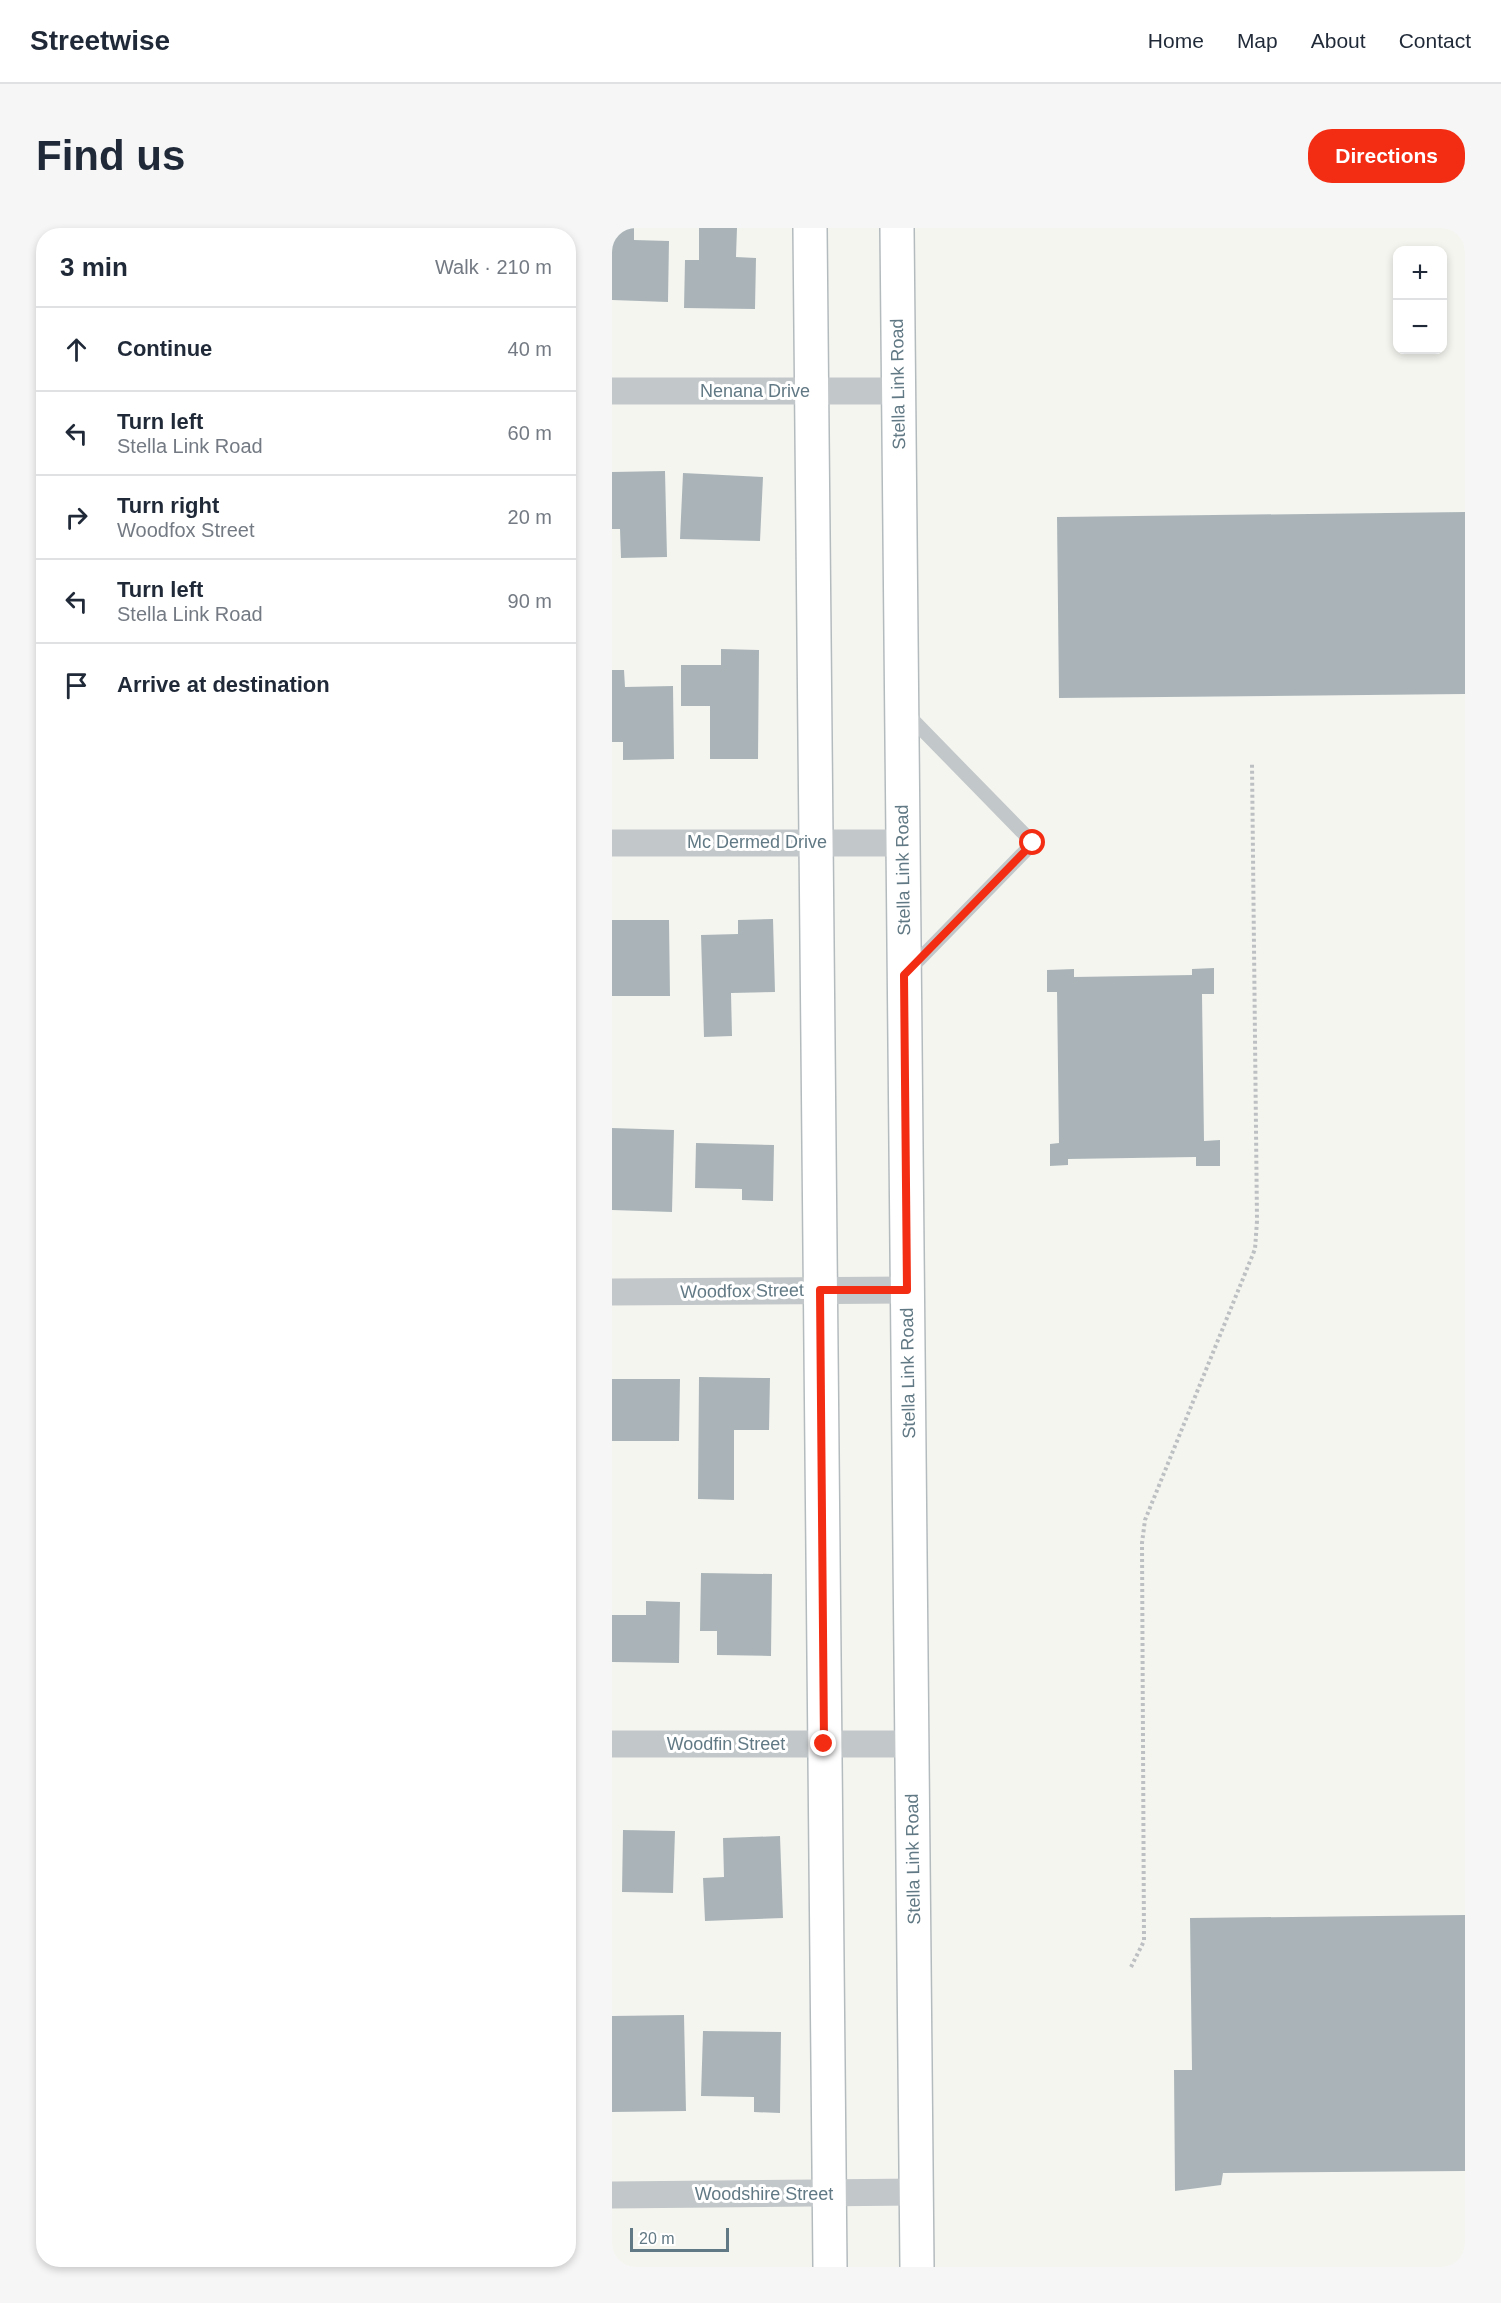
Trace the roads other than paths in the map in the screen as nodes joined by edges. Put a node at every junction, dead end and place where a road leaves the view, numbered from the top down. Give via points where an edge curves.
1 (810, 228) edge
2 (897, 228) edge
3 (612, 391) edge
4 (812, 391) junction
5 (898, 391) junction
6 (901, 708) junction
7 (816, 842) junction
8 (612, 843) edge
9 (903, 843) junction
10 (904, 975) junction
11 (820, 1290) junction
12 (907, 1290) junction
13 (612, 1292) edge
14 (612, 1744) edge
15 (824, 1744) junction
16 (912, 1744) junction
17 (916, 2192) junction
18 (829, 2193) junction
19 (612, 2195) edge
20 (830, 2267) edge
21 (917, 2267) edge

1 - 4 main road
2 - 5 main road, Stella Link Road
3 - 4 street, Nenana Drive
4 - 5 street, Nenana Drive
4 - 7 main road
5 - 6 main road, Stella Link Road
6 - 9 main road, Stella Link Road
6 - 10 lane via 1033,843
7 - 8 street, Mc Dermed Drive
7 - 9 street, Mc Dermed Drive
7 - 11 main road
9 - 10 main road, Stella Link Road
10 - 12 main road, Stella Link Road
11 - 12 street, Woodfox Street
11 - 13 street, Woodfox Street
11 - 15 main road
12 - 16 main road, Stella Link Road
14 - 15 street, Woodfin Street
15 - 16 street, Woodfin Street
15 - 18 main road
16 - 17 main road, Stella Link Road
17 - 18 street, Woodshire Street
17 - 21 main road, Stella Link Road
18 - 19 street, Woodshire Street
18 - 20 main road

